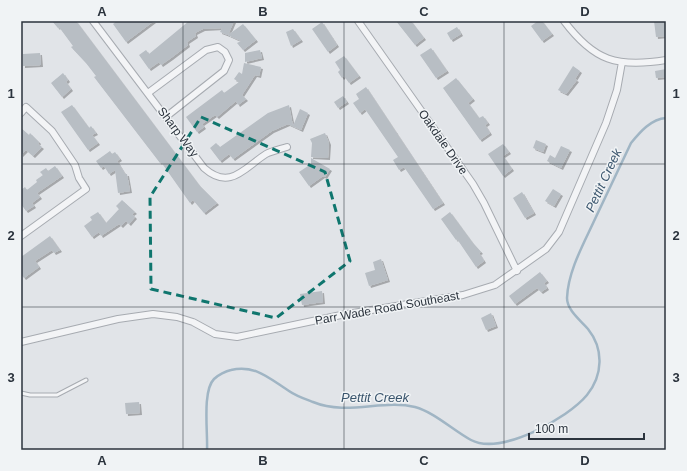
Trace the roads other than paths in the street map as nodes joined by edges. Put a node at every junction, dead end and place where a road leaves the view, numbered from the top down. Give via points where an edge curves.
1 (93, 21) edge
2 (358, 21) edge
3 (564, 21) edge
4 (666, 60) edge
5 (622, 62) junction
6 (148, 92) junction
7 (21, 113) edge
8 (167, 116) junction
9 (287, 147) dead end
10 (21, 236) edge
11 (517, 271) junction
12 (21, 342) edge
13 (86, 380) dead end
14 (21, 393) edge

1 - 6 street, Sharp Way
2 - 11 street, Oakdale Drive via 473,184
3 - 5 street via 588,48 607,59
4 - 5 street via 649,63
5 - 11 street, Parr Wade Road Southeast via 617,90 606,123 559,232 546,249
6 - 8 street, Sharp Way
6 - 8 street via 206,50 218,47 225,52 229,60 224,71
7 - 10 street via 26,107 52,131 75,164 86,189
8 - 9 street, Sharp Way via 204,168 218,177 234,177 268,153
11 - 12 street, Parr Wade Road Southeast via 495,286 463,295 341,315 237,337 214,334 193,322 177,317 153,314 118,319
13 - 14 lane via 57,395

